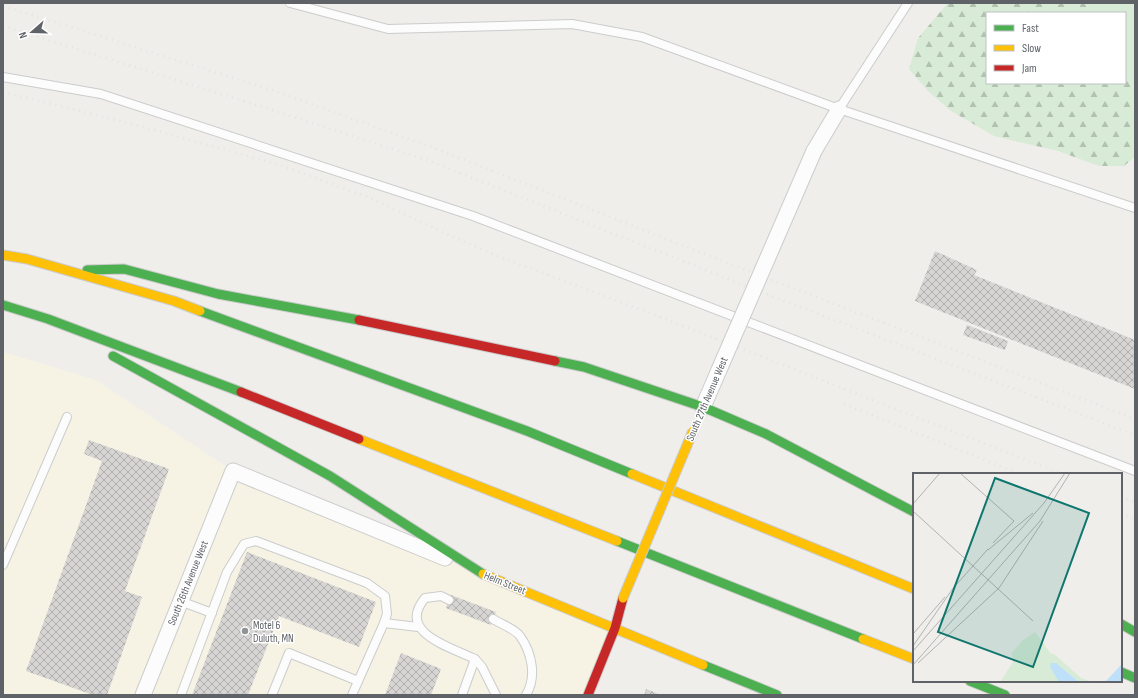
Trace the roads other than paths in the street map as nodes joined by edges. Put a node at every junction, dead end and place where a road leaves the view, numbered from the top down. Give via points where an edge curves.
1 (290, 3) edge
2 (908, 3) edge
3 (3, 77) edge
4 (839, 109) junction
5 (1135, 208) edge
6 (3, 255) edge
7 (62, 270) junction
8 (3, 305) edge
9 (48, 319) junction
10 (702, 410) junction
11 (67, 417) dead end
12 (694, 428) dead end
13 (233, 471) joint
14 (1135, 471) edge
15 (913, 511) edge
16 (3, 565) edge
17 (483, 574) junction
18 (913, 589) edge
19 (449, 600) dead end
20 (180, 601) junction
21 (212, 613) junction
22 (493, 619) dead end
23 (384, 623) junction
24 (1122, 625) edge
25 (418, 627) junction
26 (615, 628) junction
27 (1135, 632) edge
28 (475, 658) junction
29 (913, 659) edge
30 (1122, 672) edge
31 (1135, 678) edge
32 (358, 681) junction
33 (973, 682) edge
34 (143, 695) edge
35 (181, 695) edge
36 (272, 695) edge
37 (352, 695) edge
38 (462, 695) edge
39 (496, 695) edge
40 (526, 695) edge
41 (588, 695) edge
42 (777, 695) edge
43 (1006, 695) edge

1 - 4 lane via 388,29 572,24 642,37
2 - 4 lane
3 - 14 lane via 101,94 473,216
4 - 5 lane
4 - 10 street, South 27th Avenue West, bridge via 814,151
6 - 7 main road via 27,259
7 - 10 main road via 124,269 218,294 381,324 576,366
7 - 18 main road via 174,301 528,432
8 - 9 main road
9 - 17 main road via 330,476
9 - 29 main road via 254,397
10 - 15 main road via 766,434
11 - 16 lane
12 - 26 main road, South 27th Avenue West, bridge via 623,598
13 - 17 street, Helm Street
13 - 20 street, South 26th Avenue West
17 - 26 main road, Helm Street
19 - 25 lane via 441,596 425,598 417,608
20 - 21 lane
20 - 34 street, South 26th Avenue West
21 - 23 lane via 227,572 244,544 256,541 367,583 385,596 387,614
21 - 35 lane
22 - 40 lane via 519,635 527,650 534,671
23 - 25 lane
23 - 32 lane
24 - 27 main road
25 - 28 lane via 424,634
26 - 41 main road, South 27th Avenue West
26 - 42 main road, Helm Street
28 - 38 lane
28 - 39 lane
30 - 31 main road
32 - 36 lane via 289,653
32 - 37 lane
33 - 43 main road

